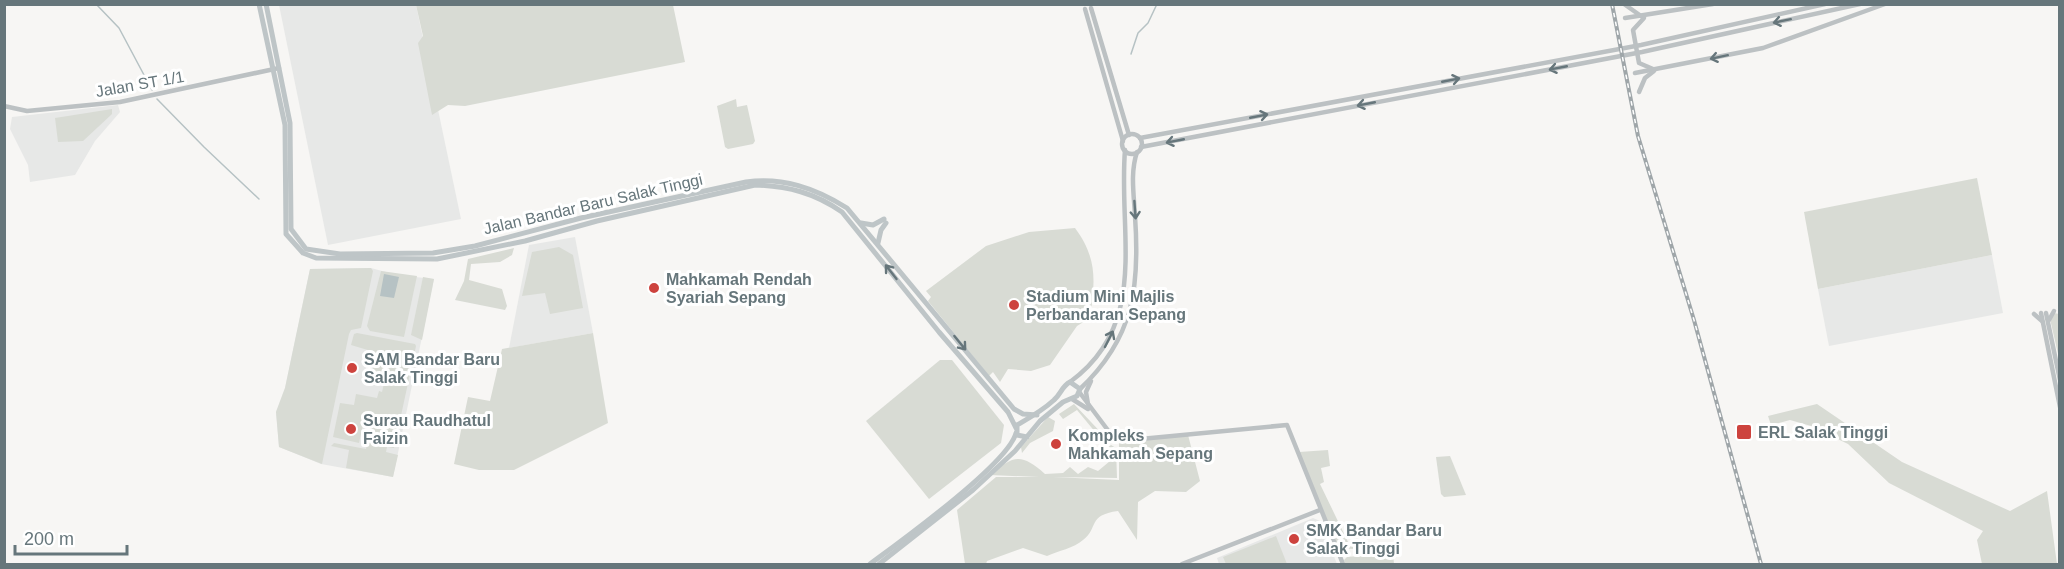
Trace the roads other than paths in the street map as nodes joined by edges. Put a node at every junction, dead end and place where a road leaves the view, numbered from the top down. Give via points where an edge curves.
1 (259, 4) edge
2 (266, 4) edge
3 (1624, 4) edge
4 (1713, 4) edge
5 (1825, 4) edge
6 (1860, 4) edge
7 (1885, 4) edge
8 (1647, 17) junction
9 (1625, 18) dead end
10 (276, 69) junction
11 (1656, 70) junction
12 (1635, 74) dead end
13 (1639, 92) dead end
14 (4, 106) edge
15 (1129, 135) junction
16 (1140, 138) junction
17 (1123, 141) junction
18 (1141, 147) junction
19 (1125, 150) junction
20 (1137, 152) junction
21 (860, 223) junction
22 (878, 245) junction
23 (923, 297) junction
24 (916, 303) junction
25 (2054, 311) dead end
26 (2034, 315) dead end
27 (2042, 321) junction
28 (2048, 322) junction
29 (1094, 376) junction
30 (2060, 380) edge
31 (1070, 382) junction
32 (1080, 391) junction
33 (1071, 399) junction
34 (1088, 406) junction
35 (2060, 407) edge
36 (1093, 413) junction
37 (1037, 415) junction
38 (1016, 430) junction
39 (1027, 438) junction
40 (1320, 510) junction
41 (870, 564) edge
42 (879, 564) edge
43 (1182, 564) edge
44 (1343, 564) edge

1 - 10 main road, Jalan Bandar Baru Salak Tinggi
2 - 10 main road, Jalan Bandar Baru Salak Tinggi
3 - 8 street via 1635,14
4 - 8 street
16 -> 5 street via 1641,45
6 -> 18 street via 1642,52
7 -> 11 street via 1763,48
8 - 9 street
8 - 11 street via 1635,26 1633,40 1638,63
10 - 14 street, Jalan ST 1/1 via 120,102 27,111
10 - 21 main road, Jalan Bandar Baru Salak Tinggi via 290,123 291,229 300,244 316,252 433,253 765,180 825,194 847,208
24 -> 10 main road, Jalan Bandar Baru Salak Tinggi via 842,212 824,199 776,185 755,185 437,259 316,258 303,254 286,234 285,125
11 - 12 street
11 - 13 street via 1645,78
15 - 16 street
15 - 17 street
15 - 17 street via 1088,8
16 - 18 street
17 - 19 street
18 - 20 street
19 - 20 street
31 -> 19 street via 1102,352 1120,313 1126,263
20 -> 29 street via 1132,177 1137,269 1132,309 1114,350
21 - 22 main road, Jalan Bandar Baru Salak Tinggi
21 - 22 main road via 873,225 885,221
22 - 23 main road, Jalan Bandar Baru Salak Tinggi
23 - 24 main road
23 -> 37 main road, Jalan Bandar Baru Salak Tinggi via 1014,409
24 - 38 main road, Jalan Bandar Baru Salak Tinggi via 1008,412
25 - 28 street
26 - 27 street
27 - 28 street via 2043,313
27 - 35 street
28 - 30 street
29 - 32 street
29 - 34 street via 1087,388
31 - 32 main road
31 - 37 main road
32 - 33 main road
32 - 34 street
33 - 36 street
33 - 39 main road via 1046,416
34 - 36 street
36 - 40 street via 1110,433 1130,440 1287,425
37 - 38 main road
38 - 39 main road via 1021,438
38 - 41 main road via 1010,447 966,489
39 - 42 main road via 973,490
40 - 43 street
40 - 44 street

